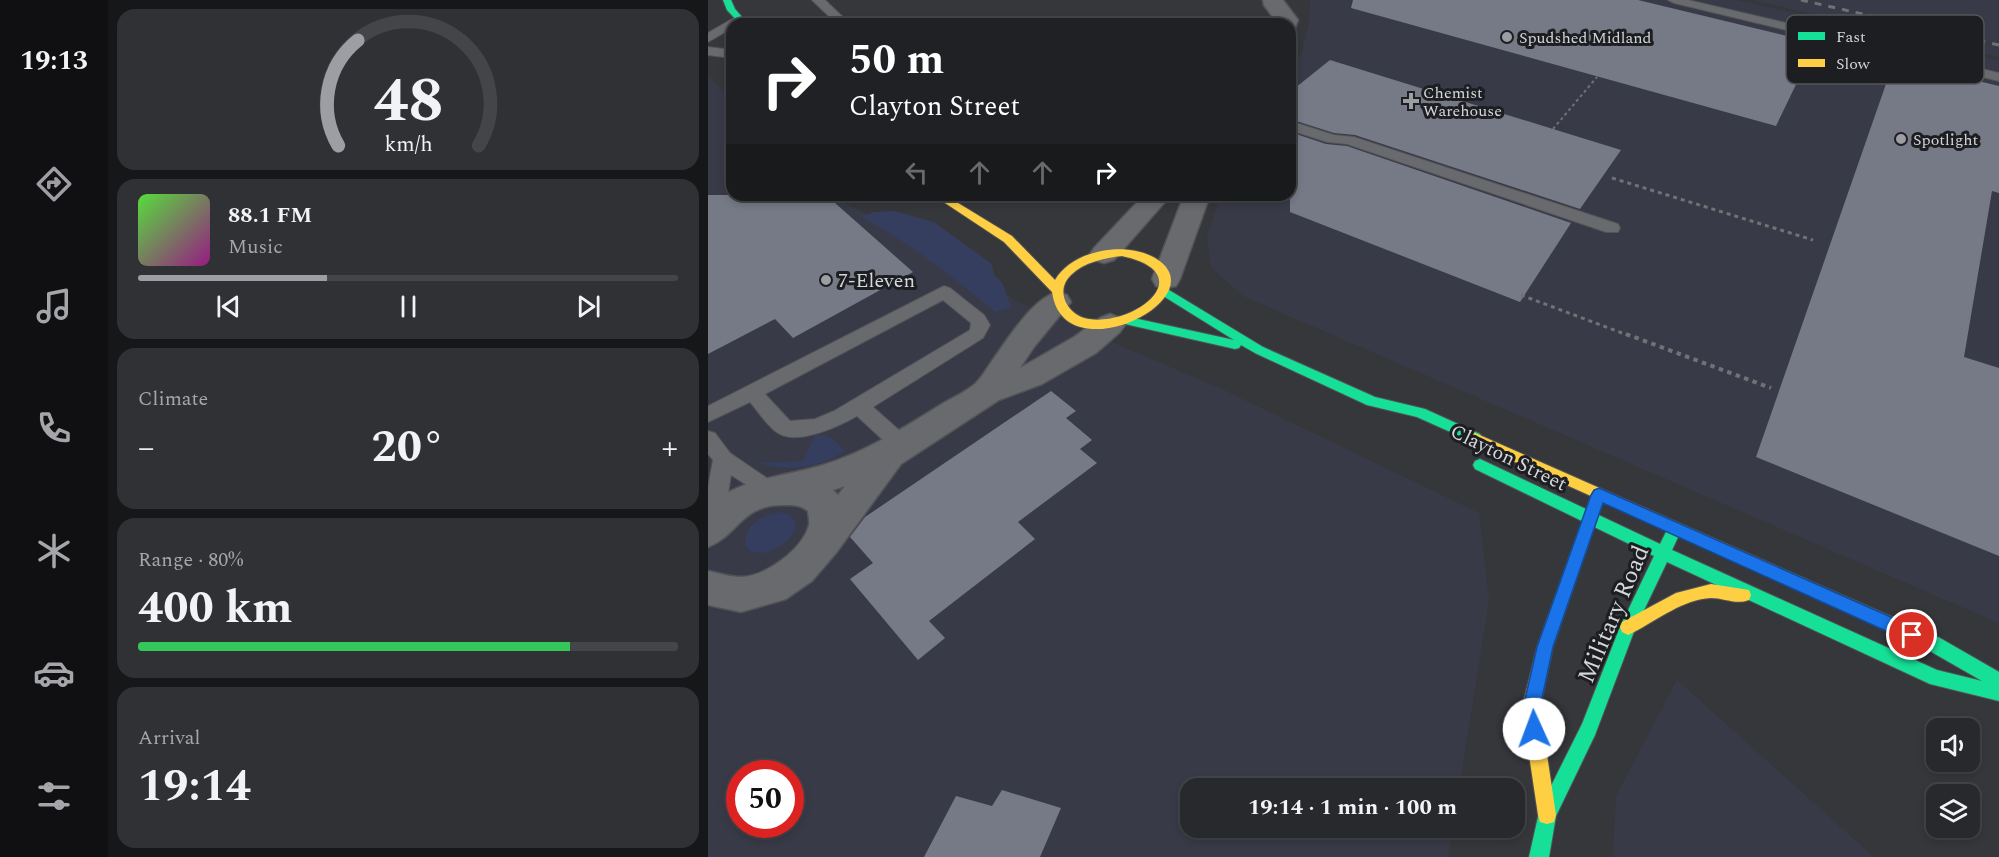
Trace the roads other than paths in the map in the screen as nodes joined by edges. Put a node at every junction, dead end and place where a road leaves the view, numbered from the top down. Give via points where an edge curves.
1 (818, 0) edge
2 (1674, 0) edge
3 (1270, 8) edge
4 (731, 11) edge
5 (838, 18) edge
6 (1285, 18) edge
7 (1786, 27) edge
8 (708, 39) edge
9 (708, 51) edge
10 (726, 53) edge
11 (1984, 73) edge
12 (1999, 77) edge
13 (1296, 126) edge
14 (948, 201) edge
15 (1152, 201) edge
16 (1195, 201) edge
17 (1612, 228) dead end
18 (1008, 239) junction
19 (1036, 246) dead end
20 (1067, 254) dead end
21 (1096, 257) junction
22 (1165, 285) junction
23 (1057, 296) junction
24 (1119, 323) junction
25 (1258, 350) junction
26 (988, 391) junction
27 (752, 392) junction
28 (1372, 401) junction
29 (859, 406) junction
30 (708, 415) edge
31 (1400, 423) dead end
32 (708, 439) edge
33 (895, 450) junction
34 (1463, 456) dead end
35 (723, 459) junction
36 (1495, 472) junction
37 (781, 489) junction
38 (1599, 495) junction
39 (1553, 517) dead end
40 (1589, 518) junction
41 (710, 528) edge
42 (1675, 529) junction
43 (1566, 544) dead end
44 (821, 545) junction
45 (1663, 553) junction
46 (720, 596) edge
47 (1763, 598) junction
48 (1556, 615) junction
49 (1628, 627) junction
50 (1999, 681) edge
51 (1999, 693) edge
52 (1547, 815) junction
53 (1539, 857) edge

1 - 5 lane
2 - 7 lane
3 - 6 street
4 - 8 lane
9 - 10 lane
11 - 12 lane
13 - 17 lane via 1332,139 1349,140
14 - 18 main road
15 - 21 street
16 - 22 street
18 - 19 main road
18 - 23 main road
20 - 21 main road
21 - 22 main road via 1138,254 1157,264
21 - 23 main road via 1068,273
22 - 24 main road via 1151,308
22 - 25 main road, Clayton Street
23 - 24 main road via 1064,313 1076,321 1092,325
23 - 26 street
24 - 25 main road, Clayton Street
24 - 26 street via 1031,376
25 - 28 main road, Clayton Street
26 - 33 street
27 - 29 lane via 785,428 822,426
27 - 29 lane via 944,292 978,319 981,325 977,334
27 - 30 lane
28 - 31 main road, Clayton Street
28 - 38 main road, Clayton Street via 1420,413
29 - 33 lane
32 - 35 lane
33 - 37 street via 830,477
33 - 44 street
34 - 36 main road, Clayton Street
35 - 37 lane
35 - 41 lane
36 - 39 main road
36 - 40 main road, Clayton Street
37 - 41 street via 749,498 729,509
37 - 44 street via 808,491 820,499 828,512 828,527
38 - 40 main road, Military Road
38 - 42 main road, Clayton Street
40 - 45 main road, Clayton Street
40 - 48 main road, Military Road
42 - 45 main road, Military Road
42 - 50 main road, Clayton Street via 1934,644
43 - 48 main road via 1568,554
44 - 46 street via 788,578 766,589
45 - 47 main road, Clayton Street
45 - 49 main road, Military Road
47 - 49 main road via 1711,591 1682,598
47 - 51 main road, Clayton Street via 1936,678
48 - 52 main road, Military Road via 1532,708
49 - 52 main road, Military Road via 1589,729
52 - 53 main road, Military Road

